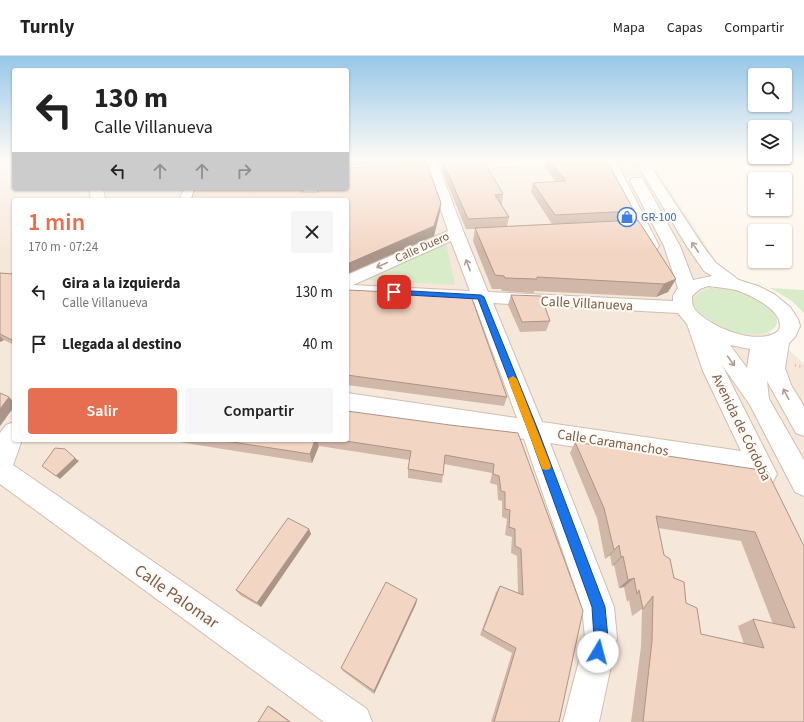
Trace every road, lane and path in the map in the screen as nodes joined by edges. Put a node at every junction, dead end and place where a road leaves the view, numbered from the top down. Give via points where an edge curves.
1 (440, 190) edge
2 (621, 190) edge
3 (647, 190) edge
4 (654, 190) edge
5 (462, 235) junction
6 (672, 246) junction
7 (349, 280) edge
8 (726, 282) junction
9 (349, 290) edge
10 (481, 297) junction
11 (691, 308) junction
12 (770, 342) junction
13 (758, 400) junction
14 (349, 402) edge
15 (804, 426) edge
16 (533, 430) junction
17 (12, 435) edge
18 (760, 465) junction
19 (0, 466) edge
20 (0, 470) edge
21 (804, 484) edge
22 (773, 492) edge
23 (354, 722) edge
24 (581, 722) edge

1 - 5 street, Calle Duero
2 - 11 street, Avenida de Córdoba via 634,226
3 - 6 street, Avenida de Córdoba
8 -> 4 street, Avenida de Córdoba via 710,267
5 -> 7 street, Calle Duero
10 -> 5 street
6 - 8 street, Avenida de Córdoba via 688,261
6 - 11 street, Avenida de Córdoba
8 - 11 street via 696,283
8 - 12 street via 763,295 776,303 786,314 791,324 790,331 786,337
9 - 10 street, Calle Villanueva
10 - 11 street, Calle Villanueva
10 - 16 street
11 - 12 street via 734,340
11 -> 13 street, Avenida de Córdoba
11 - 18 street, Avenida de Córdoba via 714,371
12 - 13 street, Avenida de Córdoba via 756,376
15 -> 12 street via 775,371 775,359
13 - 21 street, Avenida de Córdoba
14 - 16 street, Calle Caramanchos
16 - 18 street, Calle Caramanchos
16 - 24 street via 598,607 601,638
17 - 19 street
18 - 22 street, Avenida de Córdoba
20 - 23 street, Calle Palomar

